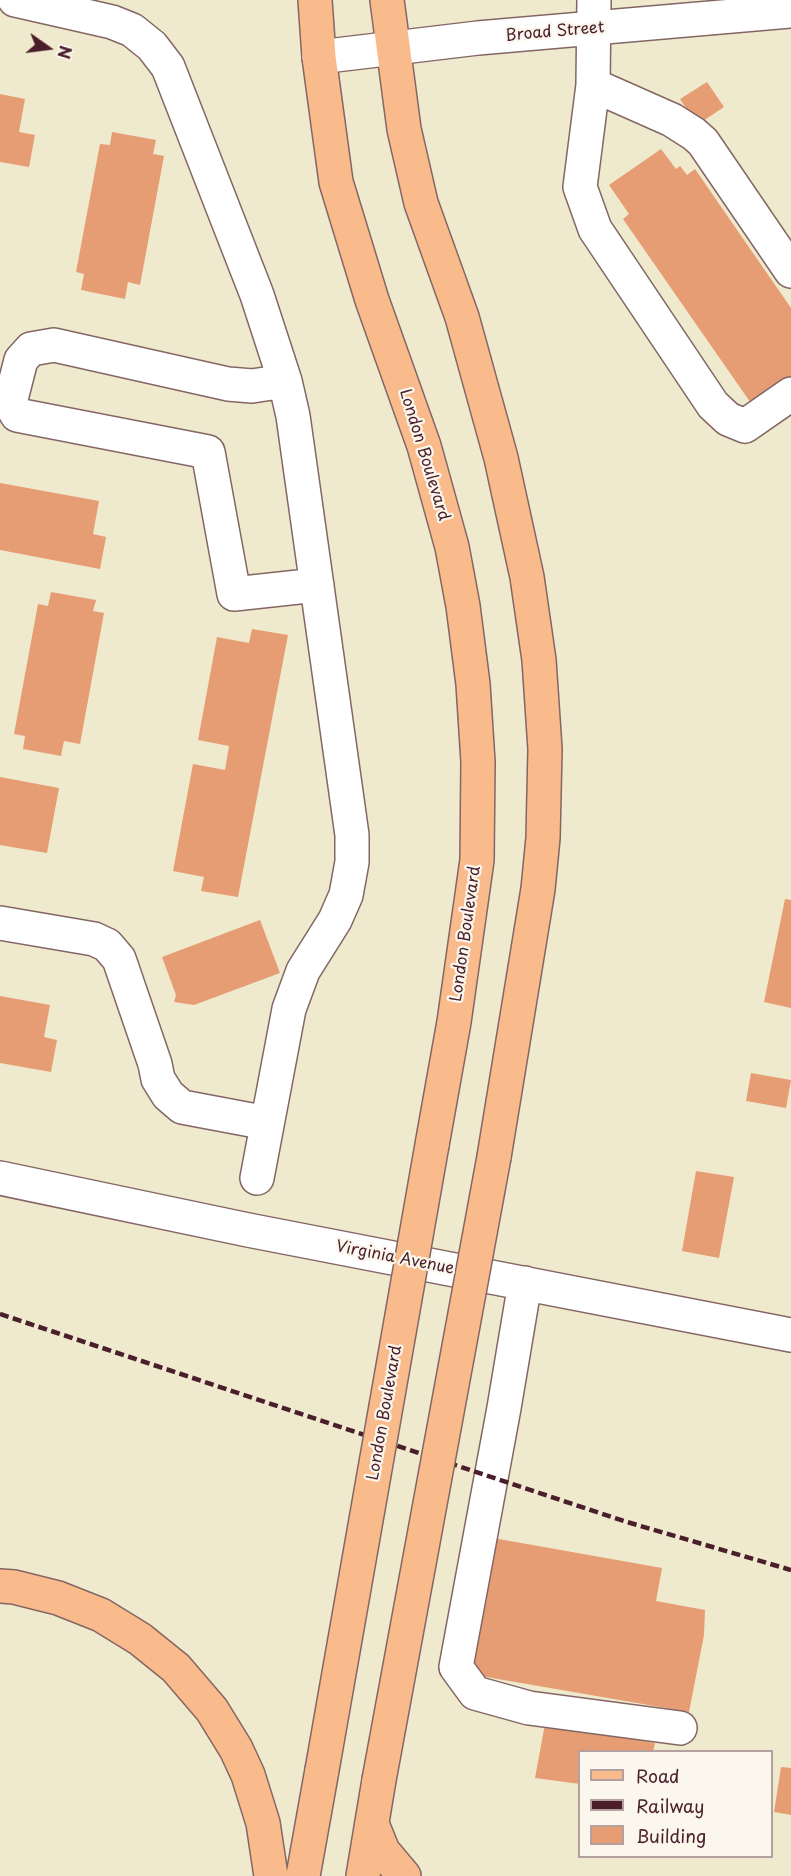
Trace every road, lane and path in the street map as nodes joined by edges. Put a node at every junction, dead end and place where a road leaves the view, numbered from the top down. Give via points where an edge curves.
1 (15, 0) edge
2 (315, 0) edge
3 (387, 0) edge
4 (791, 11) edge
5 (594, 14) edge
6 (392, 48) junction
7 (319, 57) junction
8 (593, 85) junction
9 (791, 271) edge
10 (285, 381) junction
11 (791, 394) edge
12 (317, 585) junction
13 (0, 923) edge
14 (267, 1123) junction
15 (0, 1178) edge
16 (257, 1179) dead end
17 (525, 1283) junction
18 (791, 1335) edge
19 (0, 1586) edge
20 (680, 1728) dead end
21 (372, 1824) junction
22 (271, 1876) edge
23 (303, 1876) edge
24 (363, 1876) edge
25 (404, 1876) edge

1 - 10 street via 132,30 152,46 168,67 257,295
2 - 7 main road, London Boulevard
3 - 6 main road
4 - 5 street, Broad Street
5 - 6 street, Broad Street
5 - 8 street
6 - 7 street, Broad Street
6 - 21 main road, bridge via 404,129 421,203 462,317 501,458 527,577 539,660 545,749 538,888 515,1040
7 - 23 main road, London Boulevard, bridge via 336,182 372,300 424,446 452,547 464,606 478,762 477,860 454,1022
8 - 9 street via 672,120 703,142
8 - 11 street via 580,186 595,229 713,405 729,419 745,426
10 - 12 street
10 - 12 street via 252,386 228,384 54,345 31,349 21,360 10,404 17,415 208,452 234,594
12 - 14 street via 352,835 352,862 339,912 303,971 289,1009
13 - 14 street via 94,939 107,945 119,959 158,1079 168,1095 182,1107
14 - 16 street
15 - 17 street, Virginia Avenue
17 - 18 street, Virginia Avenue
17 - 20 street via 456,1666 475,1693 529,1708
19 - 22 main road via 58,1598 101,1615 176,1668 212,1710 248,1775 263,1823
21 - 24 main road
21 - 25 main road via 383,1851

